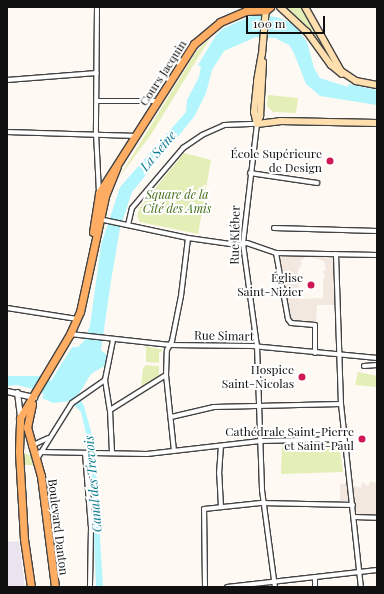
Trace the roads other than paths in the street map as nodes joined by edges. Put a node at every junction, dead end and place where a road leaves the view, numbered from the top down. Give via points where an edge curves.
1 (97, 7) edge
2 (280, 7) edge
3 (305, 7) edge
4 (248, 9) edge
5 (267, 10) edge
6 (97, 72) junction
7 (348, 78) junction
8 (7, 80) edge
9 (377, 85) edge
10 (98, 101) junction
11 (158, 101) junction
12 (377, 123) edge
13 (257, 124) junction
14 (7, 132) edge
15 (96, 133) junction
16 (136, 136) junction
17 (250, 173) junction
18 (317, 183) dead end
19 (102, 195) junction
20 (99, 219) junction
21 (126, 224) junction
22 (274, 228) dead end
23 (377, 231) edge
24 (188, 238) junction
25 (243, 244) junction
26 (276, 252) junction
27 (336, 254) junction
28 (377, 255) edge
29 (7, 308) edge
30 (77, 319) junction
31 (70, 334) junction
32 (113, 340) junction
33 (170, 345) junction
34 (257, 346) junction
35 (315, 353) junction
36 (338, 354) junction
37 (377, 358) edge
38 (377, 365) edge
39 (364, 366) dead end
40 (166, 375) junction
41 (105, 380) junction
42 (7, 391) edge
43 (16, 392) junction
44 (35, 395) junction
45 (259, 404) junction
46 (341, 404) junction
47 (110, 410) junction
48 (171, 417) junction
49 (20, 418) junction
50 (48, 437) junction
51 (344, 439) junction
52 (260, 441) junction
53 (30, 446) junction
54 (221, 446) junction
55 (19, 451) junction
56 (174, 451) junction
57 (40, 452) junction
58 (85, 453) junction
59 (112, 453) junction
60 (36, 461) junction
61 (263, 503) junction
62 (353, 505) junction
63 (221, 507) junction
64 (354, 517) junction
65 (377, 518) edge
66 (377, 570) edge
67 (359, 572) junction
68 (315, 577) junction
69 (274, 581) junction
70 (31, 587) edge
71 (54, 587) edge
72 (90, 587) edge
73 (205, 587) edge
74 (227, 587) edge
75 (275, 587) edge
76 (315, 587) edge
77 (361, 587) edge

1 - 6 street
2 - 7 main road via 291,15 336,70
3 - 7 main road via 334,60
4 - 5 main road, Cours Jacquin
4 - 11 main road, Cours Jacquin via 220,22 197,41
5 - 13 main road, Rue Kléber via 256,88 254,112
6 - 8 street
6 - 10 street
7 - 9 main road
10 - 11 street
10 - 15 street
11 - 16 main road, Cours Jacquin
12 - 13 main road via 280,121
13 - 17 street, Rue Kléber
13 - 21 street via 224,125 202,135 183,148 132,208
14 - 15 street
15 - 16 street
15 - 19 street
16 - 19 main road, Cours Jacquin
17 - 18 street
17 - 25 street, Rue Kléber
19 - 20 main road, Cours Jacquin
20 - 21 street
20 - 30 main road, Cours Jacquin
21 - 24 street
22 - 23 street
24 - 25 street
24 - 33 street via 184,280
25 - 26 street
25 - 34 street, Rue Kléber
26 - 27 street
26 - 35 street via 288,319 291,323 315,326
27 - 28 street
27 - 36 street
29 - 30 street
30 - 31 main road, Cours Jacquin
31 - 32 street, Rue Simart
31 - 44 main road, Cours Jacquin
32 - 33 street, Rue Simart
32 - 41 street
33 - 34 street, Rue Simart
33 - 40 street via 167,350
34 - 35 street, Rue Simart
34 - 45 street, Rue Kléber
35 - 36 street, Rue Simart
36 - 37 street, Rue Simart
36 - 46 street
38 - 39 street
40 - 47 street
40 - 48 street
41 - 47 street
41 - 50 street via 72,403
42 - 43 street
43 - 44 street
43 - 49 street
44 - 49 main road
44 - 53 main road, Boulevard Danton via 27,427
45 - 46 street
45 - 48 street via 214,407
45 - 52 street, Rue Kléber
46 - 51 street
47 - 59 street
48 - 56 street
49 - 55 main road
50 - 53 street
50 - 57 street
51 - 52 street
51 - 62 street
52 - 54 street
52 - 61 street, Rue Kléber
53 - 55 main road
53 - 60 main road, Boulevard Danton
54 - 56 street
54 - 63 street
55 - 70 main road via 24,540
56 - 59 street via 147,454
57 - 58 street
57 - 60 street
58 - 59 street
58 - 72 street via 91,526
60 - 71 main road, Boulevard Danton
61 - 62 street
61 - 63 street
61 - 69 street, Rue Kléber
62 - 64 street
63 - 73 street via 202,510
64 - 65 street
64 - 67 street
66 - 67 street
67 - 68 street
67 - 77 street
68 - 69 street
68 - 76 street
69 - 74 street
69 - 75 street, Rue Kléber

